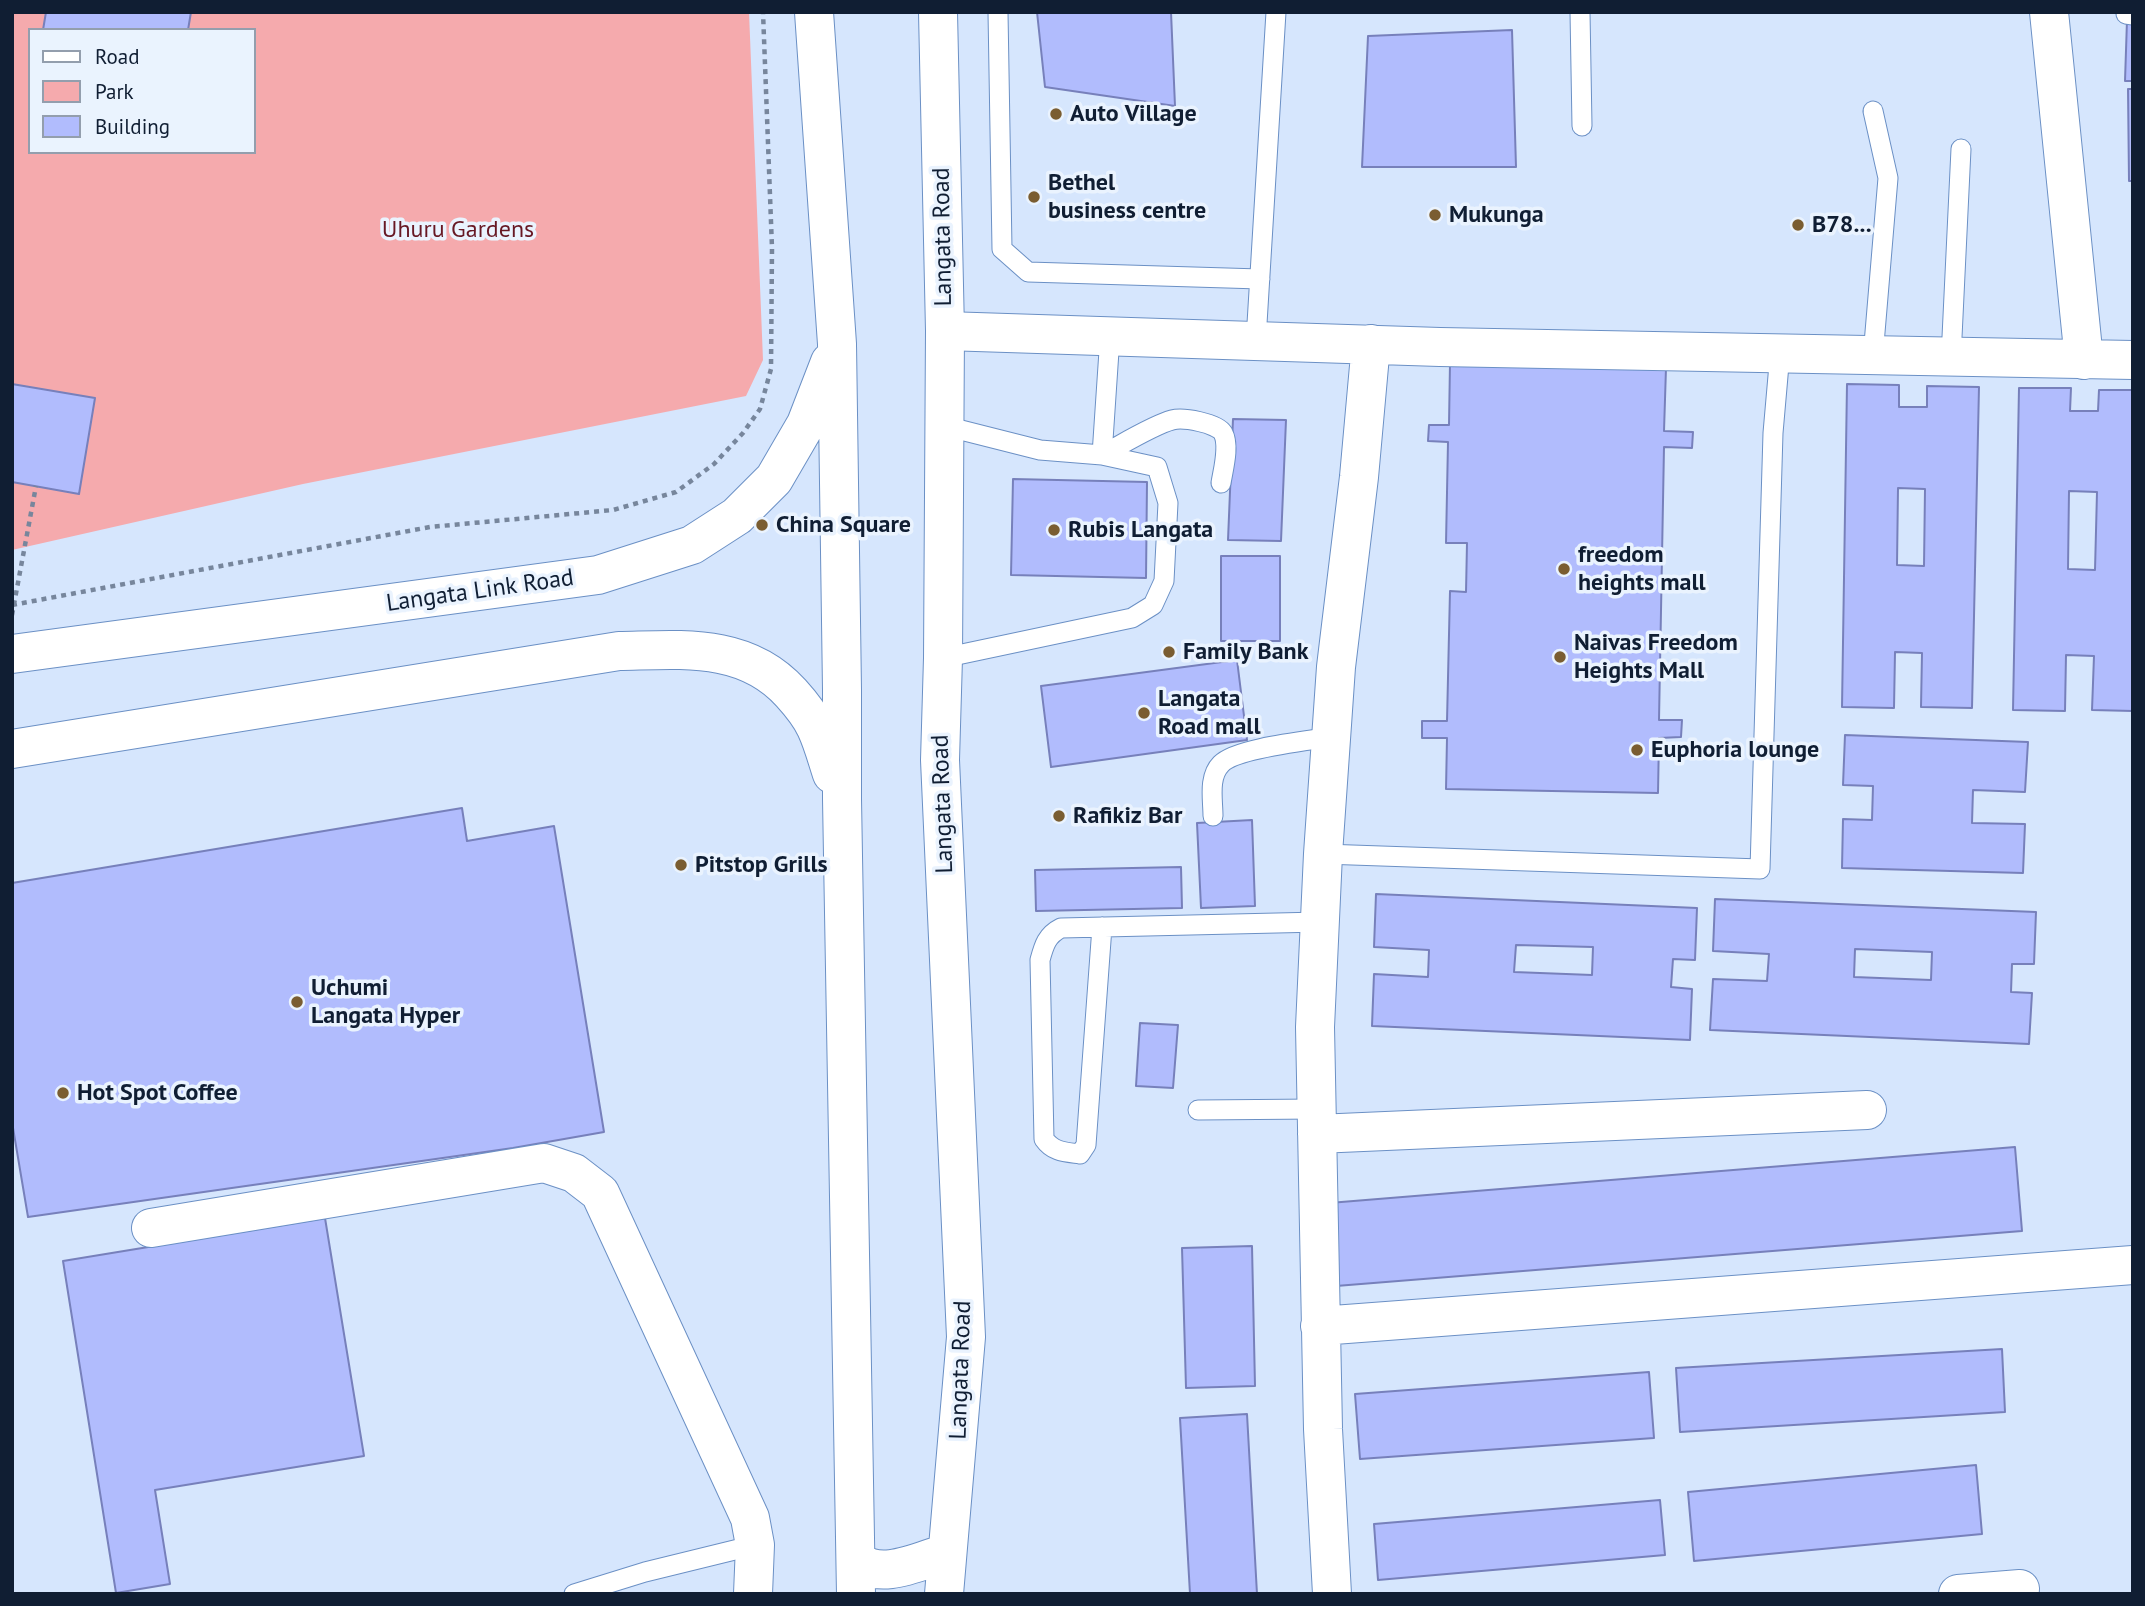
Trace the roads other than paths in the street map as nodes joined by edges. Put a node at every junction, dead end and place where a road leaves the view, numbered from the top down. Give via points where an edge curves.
1 (814, 12) edge
2 (938, 12) edge
3 (998, 12) edge
4 (1276, 12) edge
5 (1580, 12) edge
6 (2049, 12) edge
7 (1873, 111) dead end
8 (1582, 126) dead end
9 (1961, 149) dead end
10 (1260, 279) junction
11 (945, 331) junction
12 (1110, 336) junction
13 (1256, 340) junction
14 (836, 344) junction
15 (1371, 344) junction
16 (1780, 353) junction
17 (1873, 356) junction
18 (1951, 358) junction
19 (2084, 360) junction
20 (2133, 360) edge
21 (945, 426) junction
22 (1102, 455) junction
23 (1222, 483) dead end
24 (12, 654) edge
25 (943, 658) junction
26 (1332, 737) junction
27 (12, 749) edge
28 (842, 799) junction
29 (1213, 816) dead end
30 (1323, 854) junction
31 (1320, 922) junction
32 (1102, 927) junction
33 (1198, 1110) dead end
34 (1867, 1110) dead end
35 (1316, 1121) junction
36 (151, 1228) dead end
37 (2133, 1265) edge
38 (1320, 1326) junction
39 (755, 1545) junction
40 (947, 1553) junction
41 (857, 1577) edge
42 (2020, 1589) dead end
43 (574, 1594) edge
44 (753, 1594) edge
45 (944, 1594) edge
46 (1332, 1594) edge
47 (1958, 1594) edge

1 - 14 street
2 - 11 street, Langata Road
3 - 10 lane via 1003,249 1028,272
4 - 10 lane
5 - 8 lane
6 - 19 street
7 - 17 lane via 1888,178
9 - 18 lane
10 - 13 lane
11 - 12 street
11 - 21 street, Langata Road
12 - 13 street
12 - 22 lane
13 - 15 street
14 - 24 street, Langata Link Road via 806,424 774,479 737,516 692,545 598,575
14 - 28 street
15 - 16 street
15 - 26 street
16 - 17 street
16 - 30 lane via 1773,433 1760,869
17 - 18 street
18 - 19 street
19 - 20 street
21 - 22 lane via 1040,450
21 - 25 street, Langata Road
22 - 23 lane via 1173,419 1200,422 1223,433
22 - 25 lane via 1157,467 1168,503 1164,581 1153,605 1132,618
25 - 40 street, Langata Road via 940,760 966,1337
26 - 29 lane via 1242,752 1221,763 1212,781
26 - 30 street
27 - 28 street via 619,651 684,650 723,653 775,677 816,727
28 - 41 street
30 - 31 street
31 - 32 lane
31 - 35 street
32 - 32 lane via 1061,928 1044,944 1040,960 1044,1139 1060,1152 1080,1154 1086,1145
33 - 35 lane
34 - 35 street
35 - 38 street
36 - 39 street via 544,1163 574,1173 600,1193 750,1518
37 - 38 street
38 - 46 street
39 - 43 lane
39 - 44 street
40 - 41 street via 908,1566 864,1566
40 - 45 street, Langata Road
42 - 47 street

